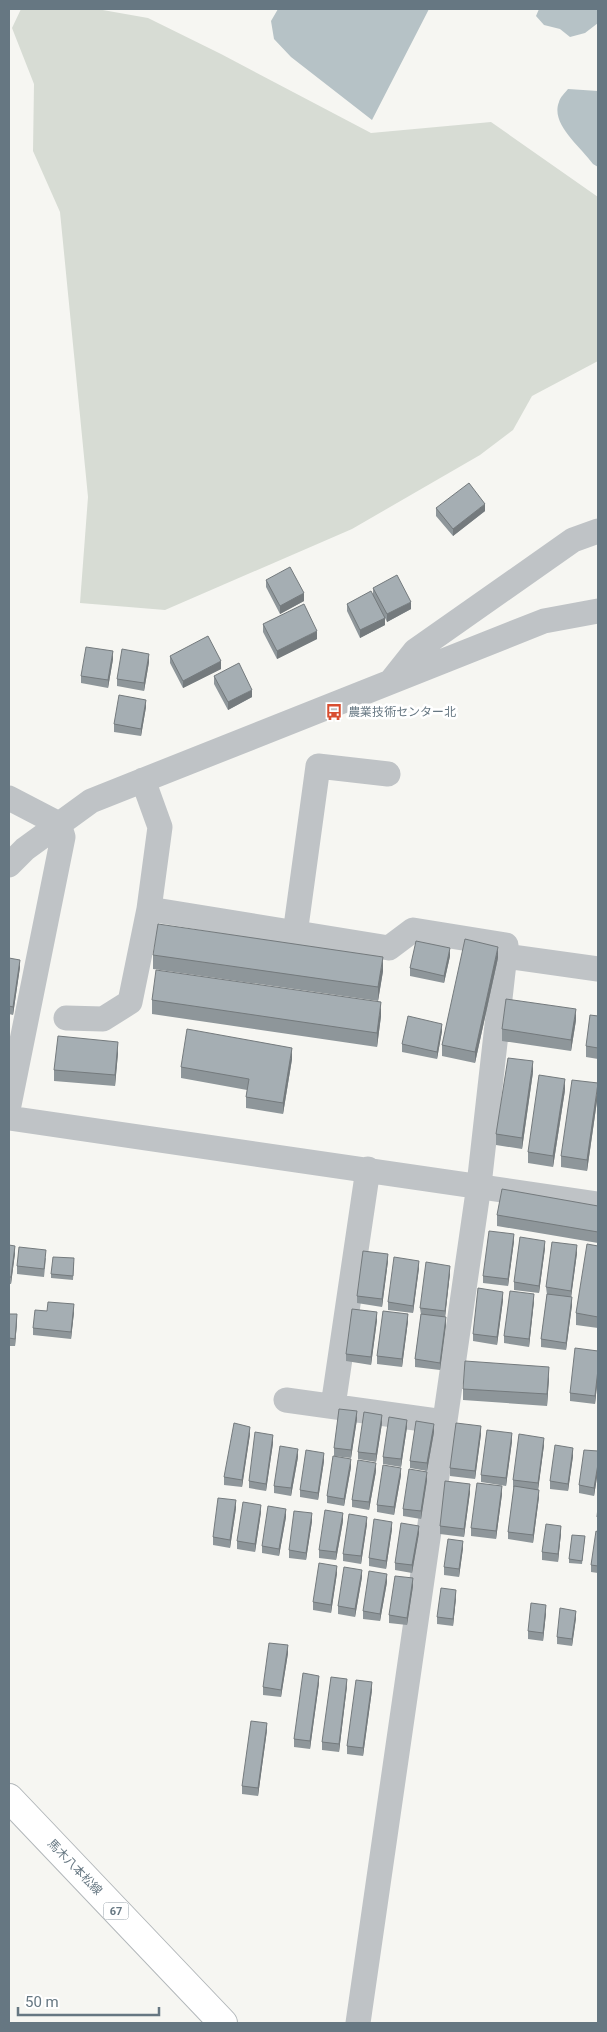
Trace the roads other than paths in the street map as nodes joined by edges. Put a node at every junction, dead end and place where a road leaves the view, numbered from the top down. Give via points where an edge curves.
1 (598, 531) edge
2 (598, 611) edge
3 (391, 682) junction
4 (388, 774) dead end
5 (143, 780) junction
6 (9, 798) edge
7 (59, 824) junction
8 (9, 865) edge
9 (149, 909) junction
10 (295, 934) junction
11 (505, 956) junction
12 (598, 968) edge
13 (66, 1018) dead end
14 (9, 1105) edge
15 (9, 1118) edge
16 (368, 1169) junction
17 (479, 1185) junction
18 (598, 1204) edge
19 (286, 1400) dead end
20 (333, 1406) junction
21 (444, 1422) junction
22 (9, 1798) edge
23 (223, 2023) edge
24 (358, 2023) edge

1 - 3 street via 573,540 415,651
2 - 3 street via 544,621
3 - 5 street
4 - 10 street via 318,766
5 - 7 street via 91,801
5 - 9 street via 160,827
6 - 7 street
7 - 8 street via 25,848
7 - 14 street via 63,837
9 - 10 street
9 - 13 street via 130,1002 103,1019
10 - 11 street via 389,948 413,930 506,945
11 - 12 street
11 - 17 street
15 - 16 street
16 - 17 street
16 - 20 street
17 - 18 street
17 - 21 street
19 - 20 street
20 - 21 street
21 - 24 street
22 - 23 main road, 馬木八本松線 / 67

